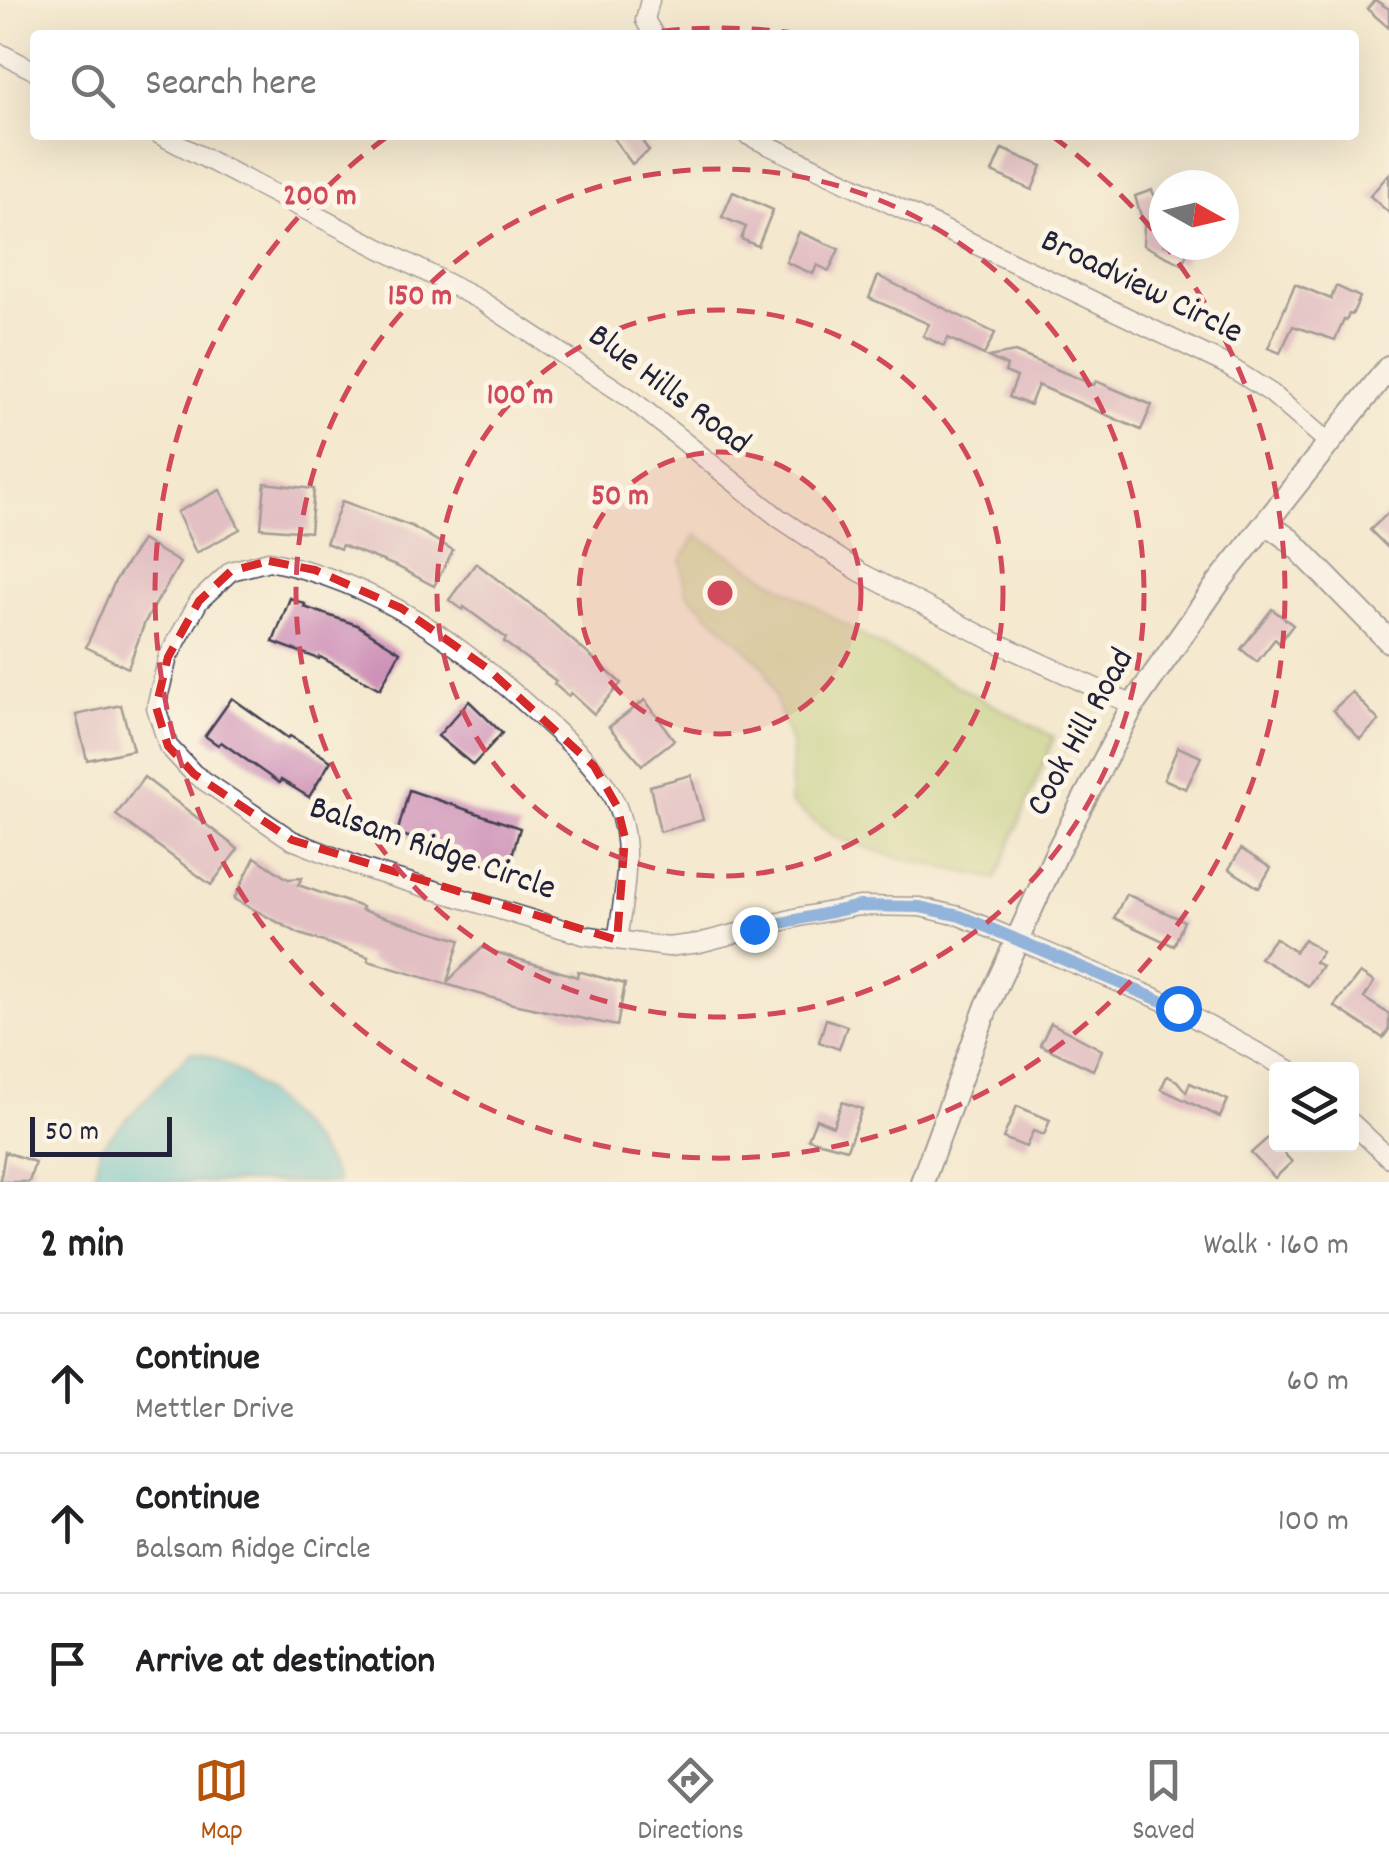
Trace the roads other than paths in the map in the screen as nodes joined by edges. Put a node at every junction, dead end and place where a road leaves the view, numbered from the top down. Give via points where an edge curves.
1 (650, 0) edge
2 (651, 30) edge
3 (0, 53) edge
4 (30, 68) edge
5 (170, 140) edge
6 (757, 140) edge
7 (1389, 367) edge
8 (1329, 443) junction
9 (1266, 523) junction
10 (1389, 641) edge
11 (1132, 705) junction
12 (1017, 939) junction
13 (617, 940) junction
14 (1275, 1062) edge
15 (1359, 1130) edge
16 (1389, 1158) edge
17 (922, 1182) edge

1 - 2 street via 645,20
3 - 4 street
5 - 11 street, Blue Hills Road via 480,300 631,400 779,518 860,572
6 - 8 street, Broadview Circle via 1227,365
7 - 8 street, Cook Hill Road
8 - 9 street, Cook Hill Road
9 - 10 street
9 - 11 street, Cook Hill Road
11 - 12 street, Cook Hill Road
12 - 13 street, Balsam Ridge Circle via 960,916 887,905 798,917 699,943
12 - 14 street, Balsam Ridge Circle via 1163,1001
12 - 17 street, Cook Hill Road
13 - 13 street, Balsam Ridge Circle via 566,930 310,848 194,774 168,746 156,708 168,656 200,601 232,571 269,560 315,570 401,608 487,668 594,766 617,806 625,838
15 - 16 street

